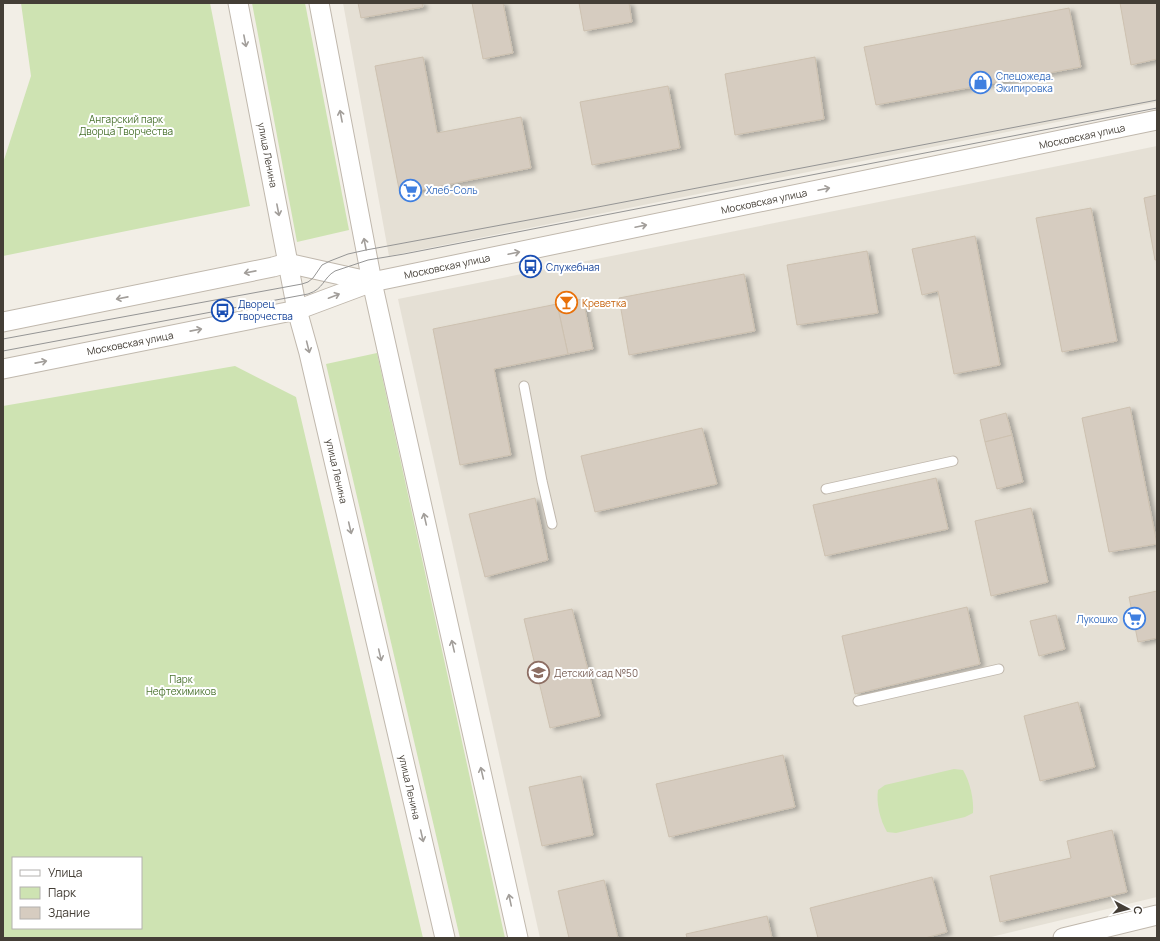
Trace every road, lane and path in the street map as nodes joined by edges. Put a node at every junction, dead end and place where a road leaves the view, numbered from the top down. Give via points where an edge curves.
1 (238, 3) edge
2 (319, 3) edge
3 (1157, 120) edge
4 (287, 263) junction
5 (372, 282) junction
6 (297, 310) junction
7 (3, 322) edge
8 (3, 369) edge
9 (524, 386) dead end
10 (953, 461) dead end
11 (826, 489) dead end
12 (552, 524) dead end
13 (999, 668) dead end
14 (858, 701) dead end
15 (1157, 915) edge
16 (445, 938) edge
17 (518, 938) edge
18 (1063, 938) edge

1 -> 4 street, улица Ленина
5 -> 2 street
5 -> 3 street, Московская улица
4 - 5 street, Московская улица
4 - 6 street, улица Ленина
4 -> 7 street, Московская улица
6 -> 5 street, Московская улица
17 -> 5 street
8 -> 6 street, Московская улица
6 -> 16 street, улица Ленина
9 - 12 lane
10 - 11 lane
13 - 14 lane
15 - 18 street

